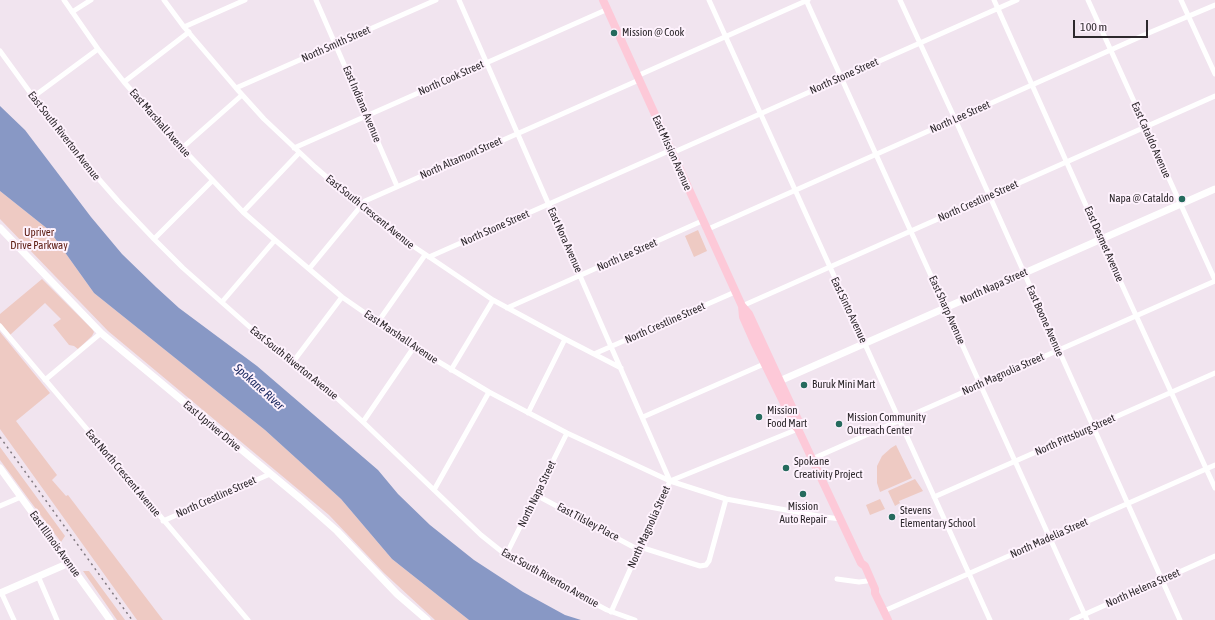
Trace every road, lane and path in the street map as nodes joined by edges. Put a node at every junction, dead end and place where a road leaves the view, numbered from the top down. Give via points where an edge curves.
1 (64, 0) edge
2 (91, 0) edge
3 (164, 0) edge
4 (244, 0) edge
5 (316, 0) edge
6 (436, 0) edge
7 (459, 0) edge
8 (603, 0) edge
9 (709, 0) edge
10 (807, 0) edge
11 (900, 0) edge
12 (994, 0) edge
13 (1017, 0) edge
14 (1088, 0) edge
15 (1181, 0) edge
16 (1215, 6) edge
17 (998, 8) junction
18 (608, 9) junction
19 (72, 12) junction
20 (1188, 16) junction
21 (184, 27) junction
22 (188, 32) junction
23 (725, 37) junction
24 (919, 43) junction
25 (336, 44) junction
26 (98, 49) junction
27 (1111, 50) junction
28 (0, 51) edge
29 (487, 63) junction
30 (1215, 74) edge
31 (638, 78) junction
32 (841, 78) junction
33 (124, 82) junction
34 (1032, 84) junction
35 (236, 88) junction
36 (242, 95) junction
37 (1215, 96) edge
38 (33, 97) junction
39 (760, 113) junction
40 (367, 115) junction
41 (955, 119) junction
42 (1145, 128) junction
43 (518, 133) junction
44 (182, 148) junction
45 (294, 148) junction
46 (671, 152) junction
47 (299, 153) junction
48 (876, 154) junction
49 (1067, 162) junction
50 (212, 181) junction
51 (397, 186) junction
52 (1215, 189) edge
53 (795, 190) junction
54 (989, 197) junction
55 (549, 204) junction
56 (1180, 204) junction
57 (360, 206) junction
58 (242, 212) junction
59 (702, 221) junction
60 (0, 228) edge
61 (706, 230) junction
62 (911, 231) junction
63 (154, 239) junction
64 (1101, 239) junction
65 (275, 240) junction
66 (427, 256) junction
67 (830, 267) junction
68 (309, 269) junction
69 (1024, 273) junction
70 (581, 276) junction
71 (1215, 281) edge
72 (735, 292) junction
73 (342, 297) junction
74 (493, 300) junction
75 (222, 302) junction
76 (742, 306) junction
77 (508, 308) junction
78 (946, 308) junction
79 (1136, 315) junction
80 (378, 322) junction
81 (0, 326) edge
82 (101, 333) junction
83 (565, 339) junction
84 (865, 343) junction
85 (612, 346) junction
86 (414, 347) junction
87 (1058, 350) junction
88 (594, 354) junction
89 (293, 362) junction
90 (764, 364) junction
91 (621, 368) junction
92 (451, 370) junction
93 (1215, 373) edge
94 (45, 380) junction
95 (777, 382) junction
96 (980, 384) junction
97 (489, 392) junction
98 (1172, 392) junction
99 (528, 412) junction
100 (643, 417) junction
101 (900, 420) junction
102 (363, 422) junction
103 (1093, 426) junction
104 (798, 429) junction
105 (567, 432) junction
106 (812, 459) junction
107 (1015, 461) junction
108 (1215, 465) edge
109 (0, 468) edge
110 (1206, 469) junction
111 (270, 474) junction
112 (670, 480) junction
113 (1215, 488) edge
114 (434, 490) junction
115 (536, 495) junction
116 (21, 497) junction
117 (934, 497) junction
118 (726, 499) junction
119 (1128, 503) junction
120 (0, 506) edge
121 (840, 519) junction
122 (163, 521) junction
123 (1050, 538) junction
124 (640, 548) junction
125 (506, 555) junction
126 (1215, 556) edge
127 (69, 563) junction
128 (861, 563) junction
129 (969, 574) junction
130 (38, 576) junction
131 (837, 579) dead end
132 (1162, 580) junction
133 (867, 581) junction
134 (1, 593) edge
135 (875, 593) junction
136 (884, 611) junction
137 (611, 612) junction
138 (1084, 614) junction
139 (14, 620) edge
140 (57, 620) edge
141 (110, 620) edge
142 (248, 620) edge
143 (427, 620) edge
144 (635, 620) edge
145 (888, 620) edge
146 (990, 620) edge
147 (1072, 620) edge
148 (1087, 620) edge
149 (1180, 620) edge

1 - 19 street, East Marshall Avenue
2 - 19 street
3 - 21 street, East South Crescent Avenue
4 - 21 street
5 - 25 street, East Indiana Avenue
6 - 25 street, North Smith Street
7 - 29 street, East Nora Avenue
8 - 18 main road, East Mission Avenue
9 - 23 street, East Sinto Avenue
10 - 23 street, North Altamont Street
10 - 32 street, East Sharp Avenue
11 - 24 street, East Boone Avenue
12 - 17 street, East Desmet Avenue
13 - 17 street, North Stone Street
14 - 27 street, East Cataldo Avenue
15 - 20 street
16 - 20 street, North Lee Street
17 - 24 street, North Stone Street
17 - 34 street, East Desmet Avenue
18 - 29 street, North Cook Street
18 - 31 main road, East Mission Avenue
19 - 26 street, East Marshall Avenue
20 - 27 street, North Lee Street
20 - 30 street
21 - 22 street, East South Crescent Avenue
22 - 33 street
22 - 35 street, East South Crescent Avenue
23 - 31 street, North Altamont Street
23 - 39 street, East Sinto Avenue
24 - 32 street, North Stone Street
24 - 41 street, East Boone Avenue
25 - 35 street, North Smith Street
25 - 40 street, East Indiana Avenue
26 - 33 street, East Marshall Avenue
26 - 38 street
27 - 34 street, North Lee Street
27 - 42 street, East Cataldo Avenue
28 - 38 street, East South Riverton Avenue
29 - 40 street, North Cook Street
29 - 43 street, East Nora Avenue
31 - 43 street, North Altamont Street
31 - 46 main road, East Mission Avenue
32 - 39 street, North Stone Street
32 - 48 street, East Sharp Avenue
33 - 44 street, East Marshall Avenue
34 - 41 street, North Lee Street
34 - 49 street, East Desmet Avenue
35 - 36 street, East South Crescent Avenue
36 - 44 street
36 - 45 street, East South Crescent Avenue
37 - 42 street, North Crestline Street
38 - 63 street, East South Riverton Avenue via 88,168
39 - 46 street, North Stone Street
39 - 53 street, East Sinto Avenue
40 - 45 street, North Cook Street
40 - 51 street, East Indiana Avenue
41 - 48 street, North Lee Street
41 - 54 street, East Boone Avenue
42 - 49 street, North Crestline Street
42 - 56 street, East Cataldo Avenue
43 - 51 street, North Altamont Street
43 - 55 street, East Nora Avenue
44 - 50 street, East Marshall Avenue
45 - 47 street, East South Crescent Avenue
46 - 55 street, North Stone Street
46 - 59 main road, East Mission Avenue
47 - 57 street, East South Crescent Avenue
47 - 58 street
48 - 53 street, North Lee Street
48 - 62 street, East Sharp Avenue
49 - 54 street, North Crestline Street
49 - 64 street, East Desmet Avenue
50 - 58 street, East Marshall Avenue
50 - 63 street
51 - 57 street, North Altamont Street via 365,201
52 - 56 main road, North Napa Street
53 - 61 street, North Lee Street
53 - 67 street, East Sinto Avenue
54 - 62 street, North Crestline Street
54 - 69 street, East Boone Avenue
55 - 66 street, North Stone Street
55 - 70 street, East Nora Avenue
56 - 64 main road, North Napa Street
56 - 71 street, East Cataldo Avenue
57 - 66 street, East South Crescent Avenue
57 - 68 street, North Altamont Street
58 - 65 street, East Marshall Avenue
59 - 61 main road, East Mission Avenue
59 - 70 street, North Lee Street
60 - 82 main road, East Upriver Drive
61 - 72 main road, East Mission Avenue
62 - 67 street, North Crestline Street
62 - 78 street, East Sharp Avenue
63 - 75 street, East South Riverton Avenue
64 - 69 main road, North Napa Street
64 - 79 street, East Desmet Avenue
65 - 68 street, East Marshall Avenue
65 - 75 street
66 - 74 street, East South Crescent Avenue
66 - 80 street
67 - 76 street, North Crestline Street
67 - 84 street, East Sinto Avenue
68 - 73 street, East Marshall Avenue
69 - 78 main road, North Napa Street
69 - 87 street, East Boone Avenue
70 - 77 street, North Lee Street
70 - 85 street, East Nora Avenue
71 - 79 street, North Magnolia Street
72 - 76 main road, East Mission Avenue
72 - 85 street, North Crestline Street
73 - 80 street, East Marshall Avenue
73 - 89 street
74 - 77 street, East South Crescent Avenue
74 - 92 street
75 - 89 street, East South Riverton Avenue
76 - 90 main road, East Mission Avenue via 743,317
76 - 95 main road, East Mission Avenue via 749,314
77 - 83 street, East South Crescent Avenue
78 - 84 main road, North Napa Street
78 - 96 street, East Sharp Avenue
79 - 87 street, North Magnolia Street
79 - 98 street, East Desmet Avenue
80 - 86 street, East Marshall Avenue
81 - 94 street, East North Crescent Avenue
82 - 94 street
82 - 111 main road, East Upriver Drive
83 - 88 street, East South Crescent Avenue
83 - 99 street
84 - 95 main road, North Napa Street
84 - 101 street, East Sinto Avenue
85 - 88 street, North Crestline Street
85 - 91 street, East Nora Avenue
86 - 92 street, East Marshall Avenue
86 - 102 street
87 - 96 street, North Magnolia Street
87 - 103 street, East Boone Avenue
88 - 91 street, East South Crescent Avenue
89 - 102 street, East South Riverton Avenue
90 - 95 main road, East Mission Avenue
90 - 100 street
91 - 100 street, East Nora Avenue
92 - 97 street, East Marshall Avenue
93 - 98 street, North Pittsburg Street
94 - 122 street, East North Crescent Avenue
95 - 104 main road, East Mission Avenue via 800,424
96 - 101 street, North Magnolia Street
96 - 107 street, East Sharp Avenue
97 - 99 street, East Marshall Avenue
97 - 114 street
98 - 103 street, North Pittsburg Street
98 - 110 street, East Desmet Avenue
99 - 105 street, East Marshall Avenue
100 - 112 street, East Nora Avenue
101 - 106 street, North Magnolia Street
101 - 117 street, East Sinto Avenue
102 - 114 street, East South Riverton Avenue
103 - 107 street, North Pittsburg Street
103 - 119 street, East Boone Avenue
104 - 106 main road, East Mission Avenue
104 - 112 street, North Magnolia Street
105 - 112 street, East Marshall Avenue
105 - 115 street, North Napa Street
106 - 121 main road, East Mission Avenue
107 - 117 street, North Pittsburg Street
107 - 123 street, East Sharp Avenue
108 - 110 street, North Madelia Street
109 - 116 main road, East Illinois Avenue
110 - 113 street, East Desmet Avenue
110 - 119 street, North Madelia Street
111 - 122 street, North Crestline Street
111 - 143 main road, East Upriver Drive via 302,500
112 - 118 street, East Marshall Avenue
112 - 124 street, North Magnolia Street
114 - 125 street, East South Riverton Avenue
115 - 124 street, East Tilsley Place
115 - 125 street, North Napa Street
116 - 120 street
116 - 127 main road, East Illinois Avenue
117 - 129 street, East Sinto Avenue
118 - 121 street, East Marshall Avenue
118 - 124 street, East Tilsley Place via 706,565 700,566
119 - 123 street, North Madelia Street
119 - 132 street, East Boone Avenue
121 - 128 main road, East Mission Avenue
122 - 142 street, East North Crescent Avenue
123 - 129 street, North Madelia Street
123 - 138 street, East Sharp Avenue
124 - 137 street, North Magnolia Street
125 - 137 street, East South Riverton Avenue
126 - 132 street, North Helena Street
127 - 130 main road
127 - 141 main road, East Illinois Avenue
128 - 133 main road, East Mission Avenue
128 - 135 main road, East Mission Avenue via 865,566
129 - 136 street, North Madelia Street
129 - 146 street, East Sinto Avenue
130 - 134 main road
130 - 140 street
131 - 133 street
132 - 138 street, North Helena Street
132 - 149 street, East Boone Avenue
133 - 135 main road, East Mission Avenue
134 - 139 street
135 - 136 main road, East Mission Avenue
136 - 145 main road, East Mission Avenue
137 - 144 street, East South Riverton Avenue
138 - 147 street, North Helena Street
138 - 148 street, East Sharp Avenue

